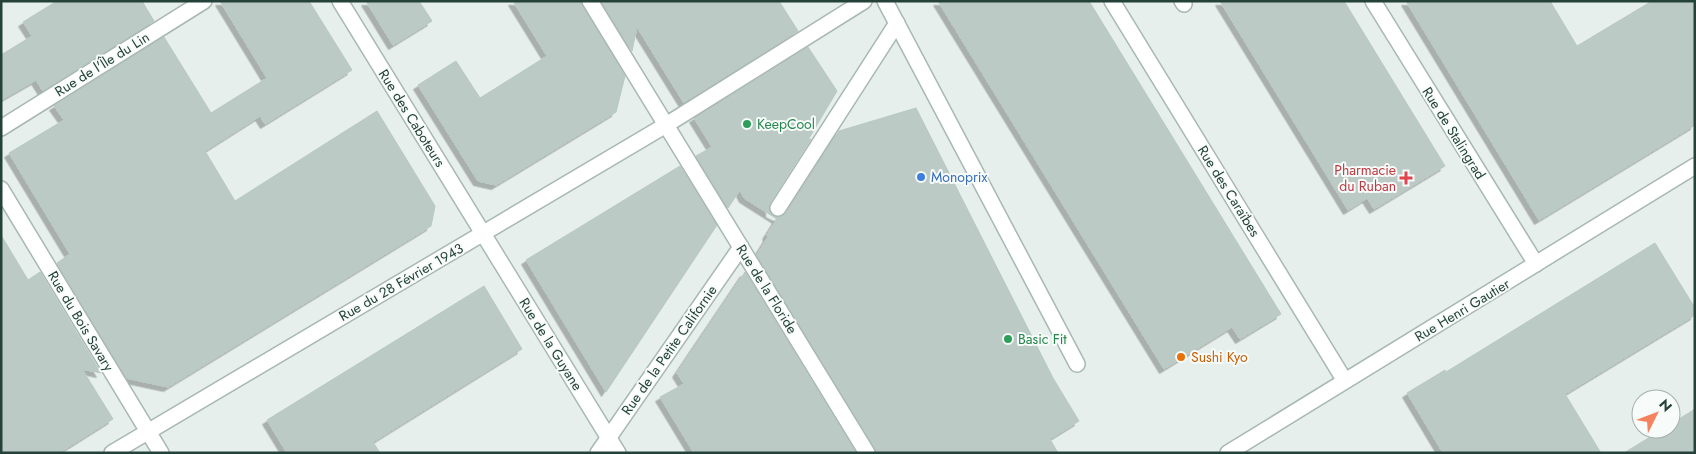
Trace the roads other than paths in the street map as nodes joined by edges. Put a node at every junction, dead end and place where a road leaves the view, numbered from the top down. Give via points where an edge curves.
1 (204, 1) edge
2 (340, 1) edge
3 (590, 1) edge
4 (864, 1) edge
5 (885, 1) edge
6 (1112, 1) edge
7 (1372, 1) edge
8 (897, 23) junction
9 (666, 125) junction
10 (1, 128) edge
11 (1695, 166) edge
12 (1, 189) edge
13 (778, 208) dead end
14 (483, 234) junction
15 (741, 247) junction
16 (1536, 264) junction
17 (1077, 364) dead end
18 (1345, 381) junction
19 (147, 431) junction
20 (608, 437) junction
21 (112, 453) edge
22 (161, 453) edge
23 (598, 453) edge
24 (618, 453) edge
25 (867, 453) edge
26 (1228, 453) edge

1 - 10 street, Rue de l'Île du Lin
2 - 14 street, Rue des Caboteurs
3 - 9 street, Rue de la Floride
4 - 9 street, Rue du 28 Février 1943
5 - 8 street
6 - 18 street, Rue des Caraïbes
7 - 16 street, Rue de Stalingrad
8 - 13 street
8 - 17 street
9 - 14 street, Rue du 28 Février 1943
9 - 15 street, Rue de la Floride
11 - 16 street, Rue Henri Gautier
12 - 19 street, Rue du Bois Savary
14 - 19 street, Rue du 28 Février 1943
14 - 20 street, Rue de la Guyane
15 - 20 street, Rue de la Petite Californie
15 - 25 street, Rue de la Floride
16 - 18 street, Rue Henri Gautier
18 - 26 street, Rue Henri Gautier
19 - 21 street, Rue du 28 Février 1943
19 - 22 street, Rue du Bois Savary
20 - 23 street, Rue de la Petite Californie
20 - 24 street, Rue de la Guyane

